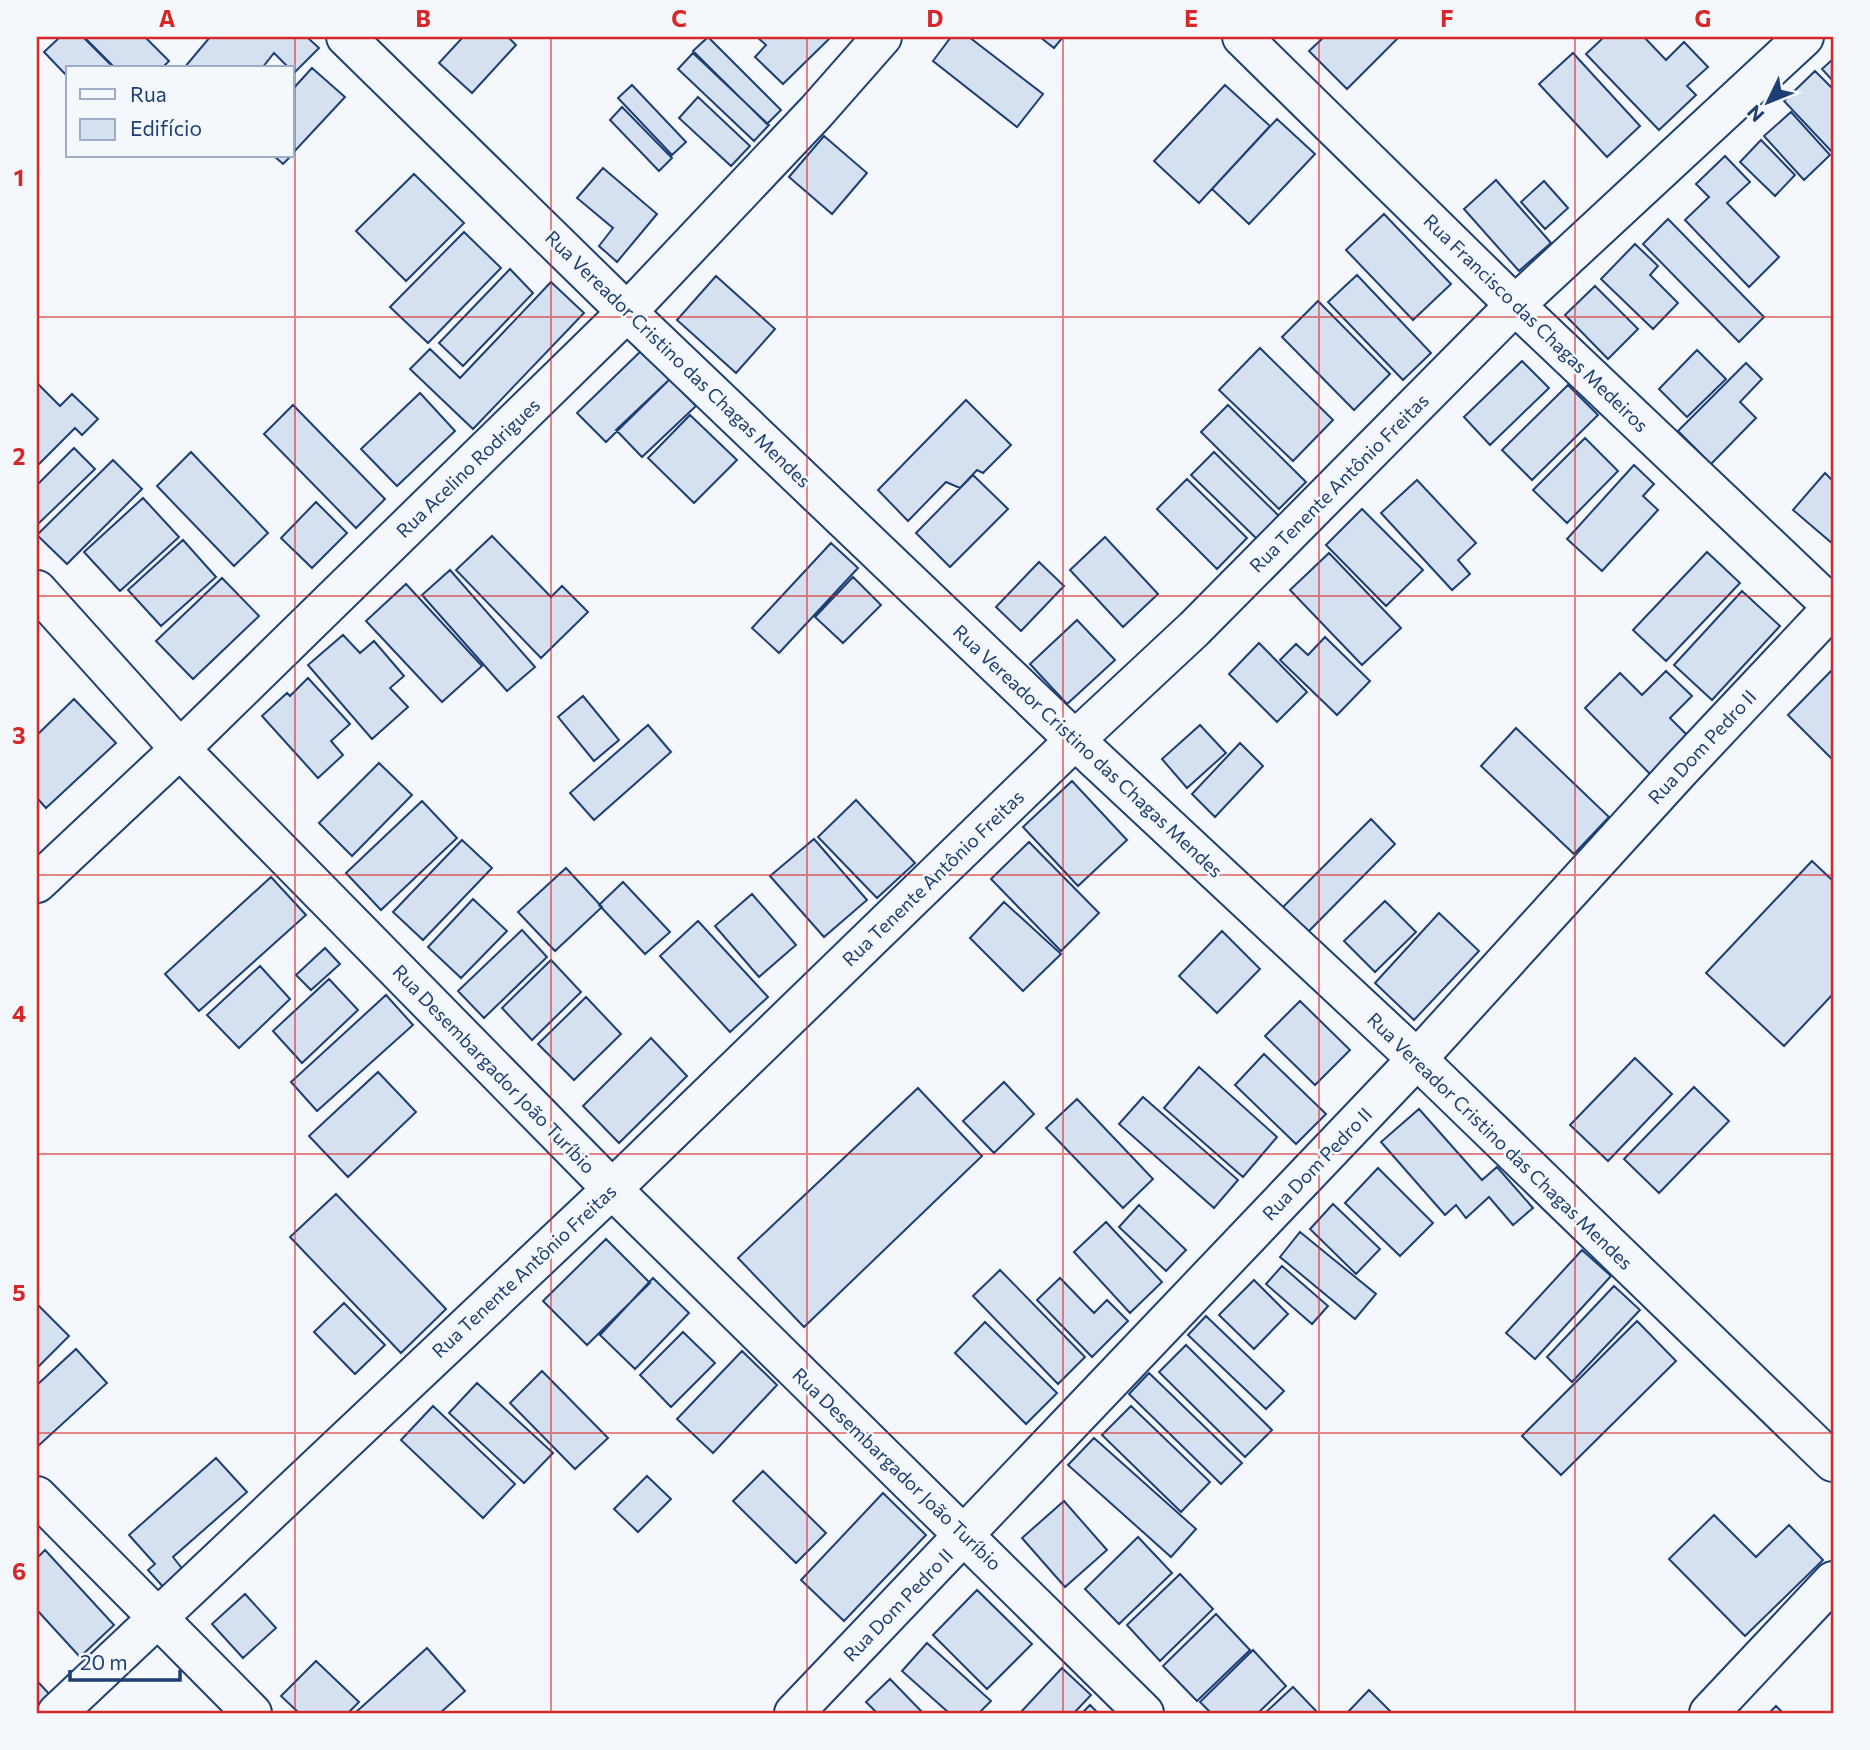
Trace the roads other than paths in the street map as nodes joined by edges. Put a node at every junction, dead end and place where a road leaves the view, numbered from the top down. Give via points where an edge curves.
1 (346, 37) edge
2 (882, 37) edge
3 (1242, 37) edge
4 (1804, 37) edge
5 (1515, 305) junction
6 (627, 312) junction
7 (37, 590) edge
8 (1833, 607) edge
9 (1075, 740) junction
10 (180, 748) junction
11 (37, 883) edge
12 (1417, 1059) junction
13 (612, 1189) junction
14 (1833, 1462) edge
15 (37, 1496) edge
16 (965, 1534) junction
17 (1833, 1581) edge
18 (157, 1616) junction
19 (57, 1713) edge
20 (252, 1713) edge
21 (794, 1713) edge
22 (1144, 1713) edge
23 (1709, 1713) edge

1 - 6 street, Rua Vereador Cristino das Chagas Mendes
2 - 6 street, Rua Acelino Rodrigues
3 - 5 street, Rua Francisco das Chagas Medeiros
4 - 5 street, Rua Tenente Antônio Freitas
5 - 8 street, Rua Francisco das Chagas Medeiros
5 - 9 street, Rua Tenente Antônio Freitas via 1194,629
6 - 9 street, Rua Vereador Cristino das Chagas Mendes
6 - 10 street, Rua Acelino Rodrigues
7 - 10 street, Rua Desembargador João Turíbio
8 - 12 street, Rua Dom Pedro II
9 - 12 street, Rua Vereador Cristino das Chagas Mendes
9 - 13 street, Rua Tenente Antônio Freitas
10 - 11 street, Rua Acelino Rodrigues
10 - 13 street, Rua Desembargador João Turíbio
12 - 14 street, Rua Vereador Cristino das Chagas Mendes
12 - 16 street, Rua Dom Pedro II
13 - 16 street, Rua Desembargador João Turíbio
13 - 18 street, Rua Tenente Antônio Freitas
15 - 18 street
16 - 21 street, Rua Dom Pedro II
16 - 22 street, Rua Desembargador João Turíbio
17 - 23 street
18 - 19 street, Rua Tenente Antônio Freitas
18 - 20 street

